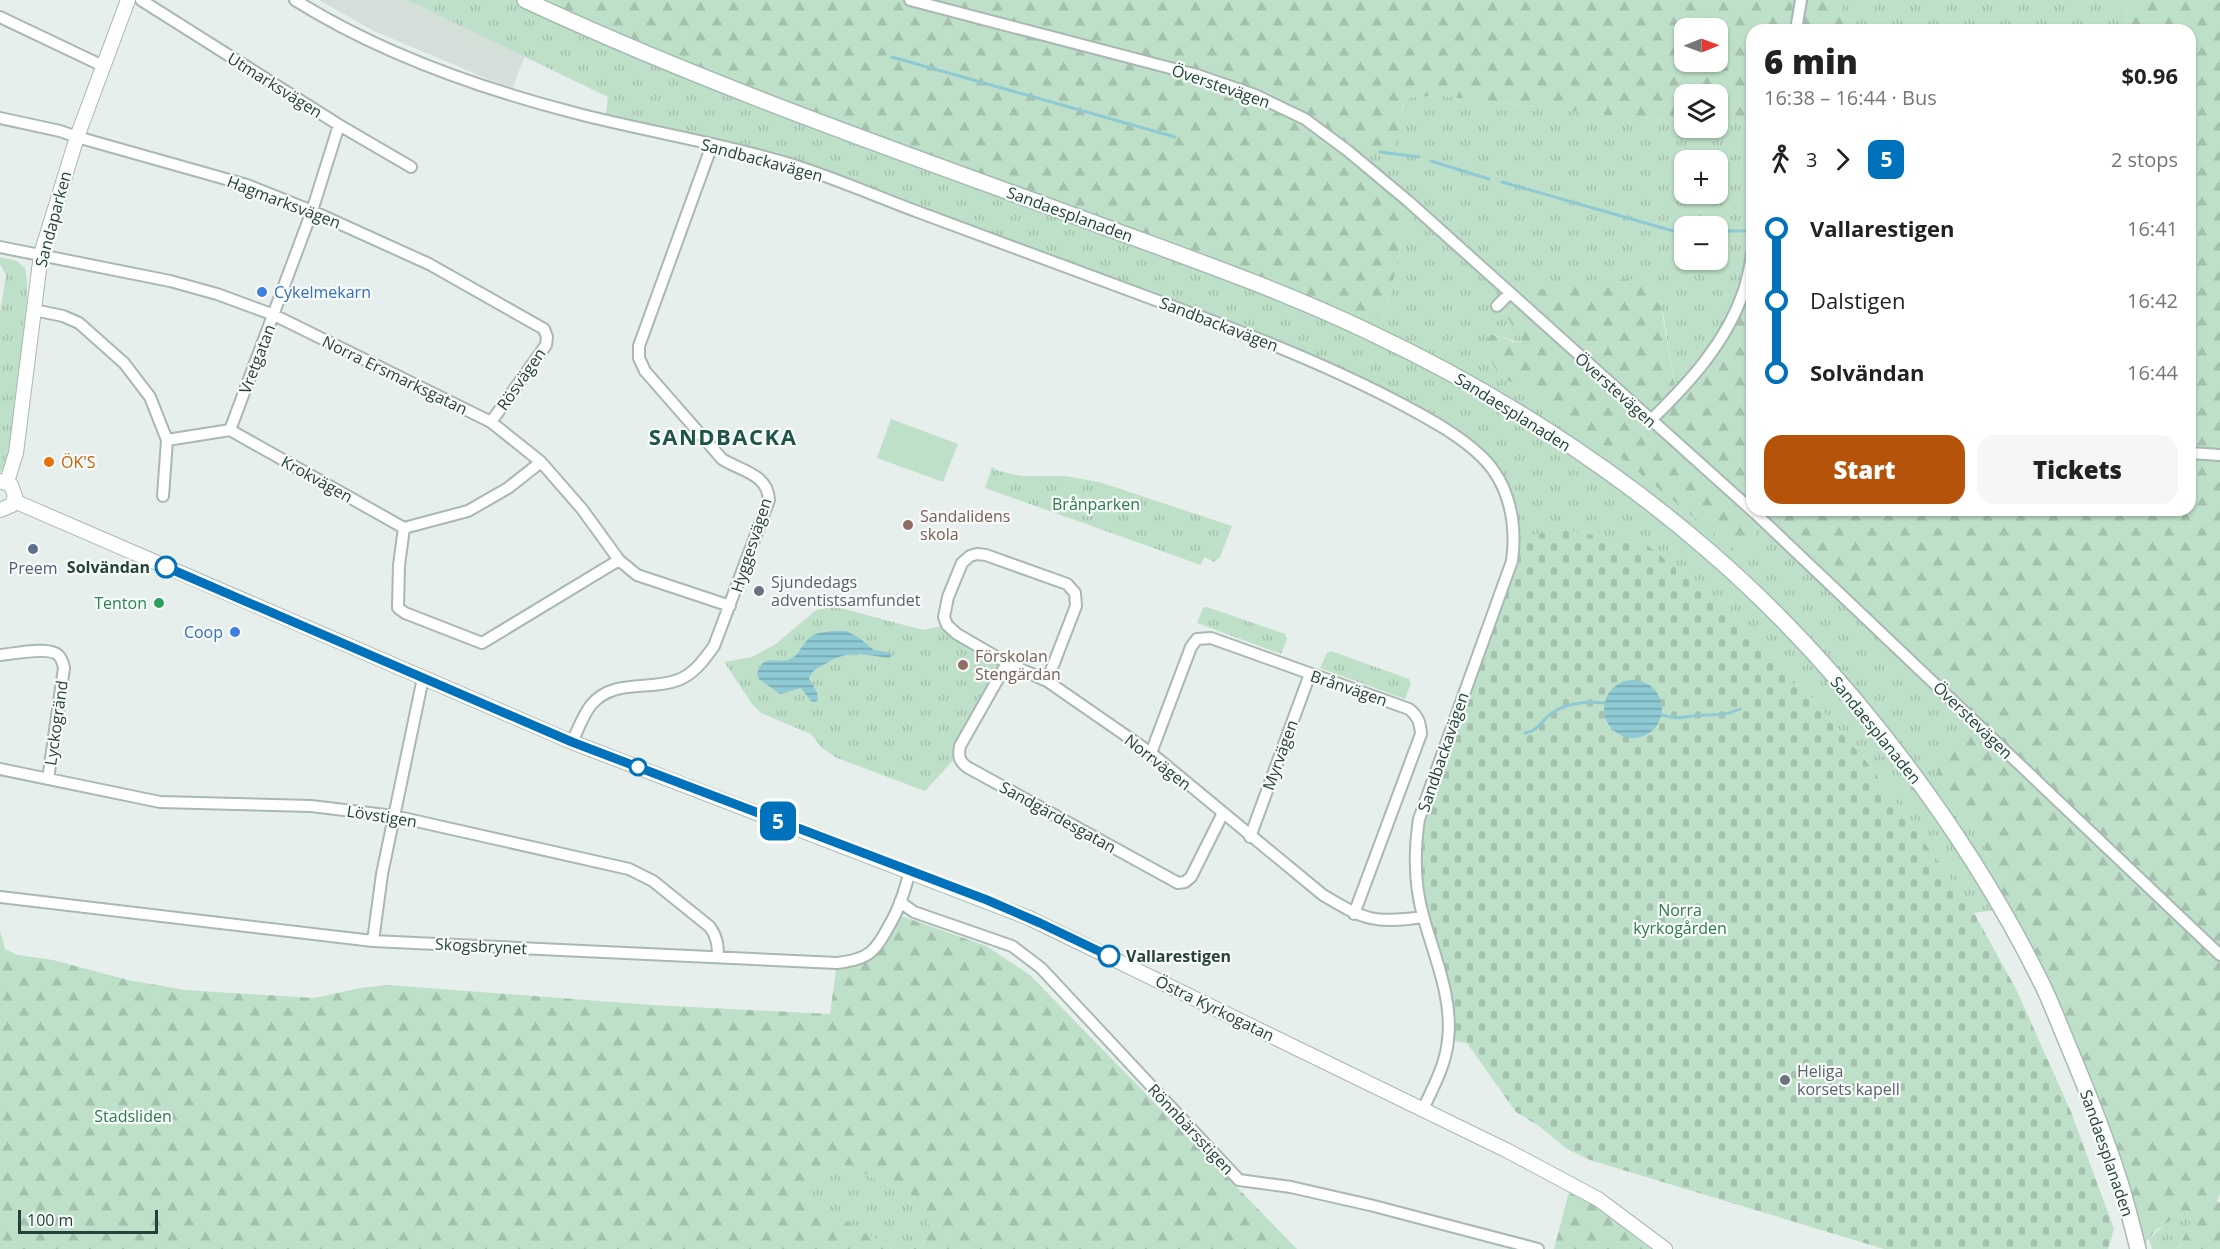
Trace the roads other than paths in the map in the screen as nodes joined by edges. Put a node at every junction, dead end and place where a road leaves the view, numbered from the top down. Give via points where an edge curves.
1 (128, 0) edge
2 (141, 0) edge
3 (295, 0) edge
4 (525, 0) edge
5 (909, 0) edge
6 (1801, 0) edge
7 (0, 17) edge
8 (1797, 24) edge
9 (103, 66) junction
10 (0, 118) edge
11 (339, 125) junction
12 (77, 137) junction
13 (712, 146) junction
14 (411, 167) dead end
15 (312, 211) junction
16 (0, 247) edge
17 (41, 255) junction
18 (1746, 285) edge
19 (1509, 294) junction
20 (1497, 306) dead end
21 (34, 310) junction
22 (274, 315) junction
23 (546, 334) joint
24 (1651, 420) junction
25 (491, 422) junction
26 (230, 430) junction
27 (167, 440) junction
28 (2196, 453) edge
29 (2220, 455) edge
30 (541, 462) junction
31 (3, 481) edge
32 (162, 496) dead end
33 (14, 501) junction
34 (1746, 501) edge
35 (0, 510) edge
36 (1763, 516) edge
37 (404, 528) junction
38 (618, 560) junction
39 (730, 606) junction
40 (0, 655) edge
41 (1007, 663) junction
42 (1310, 674) junction
43 (423, 678) junction
44 (1047, 681) junction
45 (572, 742) junction
46 (1151, 753) junction
47 (0, 768) edge
48 (48, 779) junction
49 (1222, 813) junction
50 (394, 816) junction
51 (1250, 837) junction
52 (910, 871) junction
53 (0, 897) edge
54 (900, 902) junction
55 (1354, 914) junction
56 (1423, 917) junction
57 (373, 941) junction
58 (2220, 955) edge
59 (718, 957) junction
60 (1423, 1109) junction
61 (1538, 1249) edge
62 (1665, 1249) edge
63 (2138, 1249) edge

1 - 9 street, Sandaparken
2 - 11 street, Utmarksvägen
3 - 13 street, Sandbackavägen via 364,37 465,79 579,114
4 - 63 main road, Sandaesplanaden via 750,95 1131,236 1365,329 1444,369 1634,490 1712,553 1779,616 1899,756 1958,839 2002,909 2045,990 2119,1178
5 - 19 street, Överstevägen via 1197,75 1255,95 1305,119 1408,201
6 - 8 street
7 - 9 street
9 - 12 street, Sandaparken
10 - 12 street, Hagmarksvägen
11 - 14 street, Utmarksvägen
11 - 15 street, Vretgatan
12 - 15 street, Hagmarksvägen via 247,185
12 - 17 street, Sandaparken
13 - 39 street, Hyggesvägen via 639,346 639,358 645,371 722,459 764,481 769,491
13 - 56 street, Sandbackavägen via 801,168 1246,333 1373,389 1432,421 1482,456 1510,506 1515,537 1512,561 1419,819 1415,846
15 - 22 street, Vretgatan
15 - 23 street, Hagmarksvägen via 429,264 544,329
16 - 17 street, Norra Ersmarksgatan
17 - 21 street, Sandaparken
17 - 22 street, Norra Ersmarksgatan via 170,281
18 - 24 street via 1725,331 1694,376
19 - 20 street
19 - 24 street, Överstevägen
21 - 27 street via 79,324 124,363 150,397
21 - 31 street, Sandaparken via 16,453
22 - 25 street, Norra Ersmarksgatan
22 - 26 street, Vretgatan
23 - 25 street, Rösvägen via 546,345
24 - 34 street, Överstevägen
25 - 30 street, Norra Ersmarksgatan
26 - 27 street
26 - 37 street, Krokvägen
27 - 32 street
28 - 29 street
30 - 37 street via 508,488 468,511
30 - 38 street, Norra Ersmarksgatan via 582,509
31 - 33 street via 14,490
33 - 35 street via 9,508
33 - 43 street, Östra Kyrkogatan
36 - 58 street, Överstevägen
37 - 38 street via 398,608 482,643
38 - 39 street, Norra Ersmarksgatan via 638,575
39 - 45 street, Hyggesvägen via 714,646 697,668 679,680 627,686 597,699
40 - 48 street, Lyckogränd via 48,650 58,654 62,661
41 - 44 street, Norrvägen
41 - 44 street, Norrvägen via 957,634 944,617 962,563 970,556 986,555 1067,584 1075,593 1076,606
41 - 49 street, Sandgärdesgatan via 960,746 961,762 967,767 1178,883 1191,877
42 - 46 street, Brånvägen via 1211,638 1197,639
42 - 51 street, Myrvägen
42 - 55 street, Brånvägen via 1409,709 1420,724 1421,734
43 - 45 street, Östra Kyrkogatan
43 - 50 street
44 - 46 street, Norrvägen
45 - 52 street, Östra Kyrkogatan
46 - 49 street, Norrvägen
47 - 48 street, Lövstigen
48 - 50 street, Lövstigen via 160,802 311,806
49 - 51 street, Norrvägen
50 - 57 street
50 - 59 street, Lövstigen via 642,874 710,927 718,943
51 - 55 street, Norrvägen via 1323,895
52 - 54 street, Skogsbrynet
52 - 60 street, Östra Kyrkogatan via 1051,928
53 - 57 street, Skogsbrynet
54 - 59 street, Skogsbrynet via 883,940 853,961
54 - 61 street, Rönnbärsstigen via 914,912 1012,946 1041,968 1239,1180 1292,1187
55 - 56 street, Norrvägen via 1382,921
56 - 60 street, Sandbackavägen via 1447,1002 1448,1040
57 - 59 street, Skogsbrynet
60 - 62 street, Östra Kyrkogatan via 1598,1198

